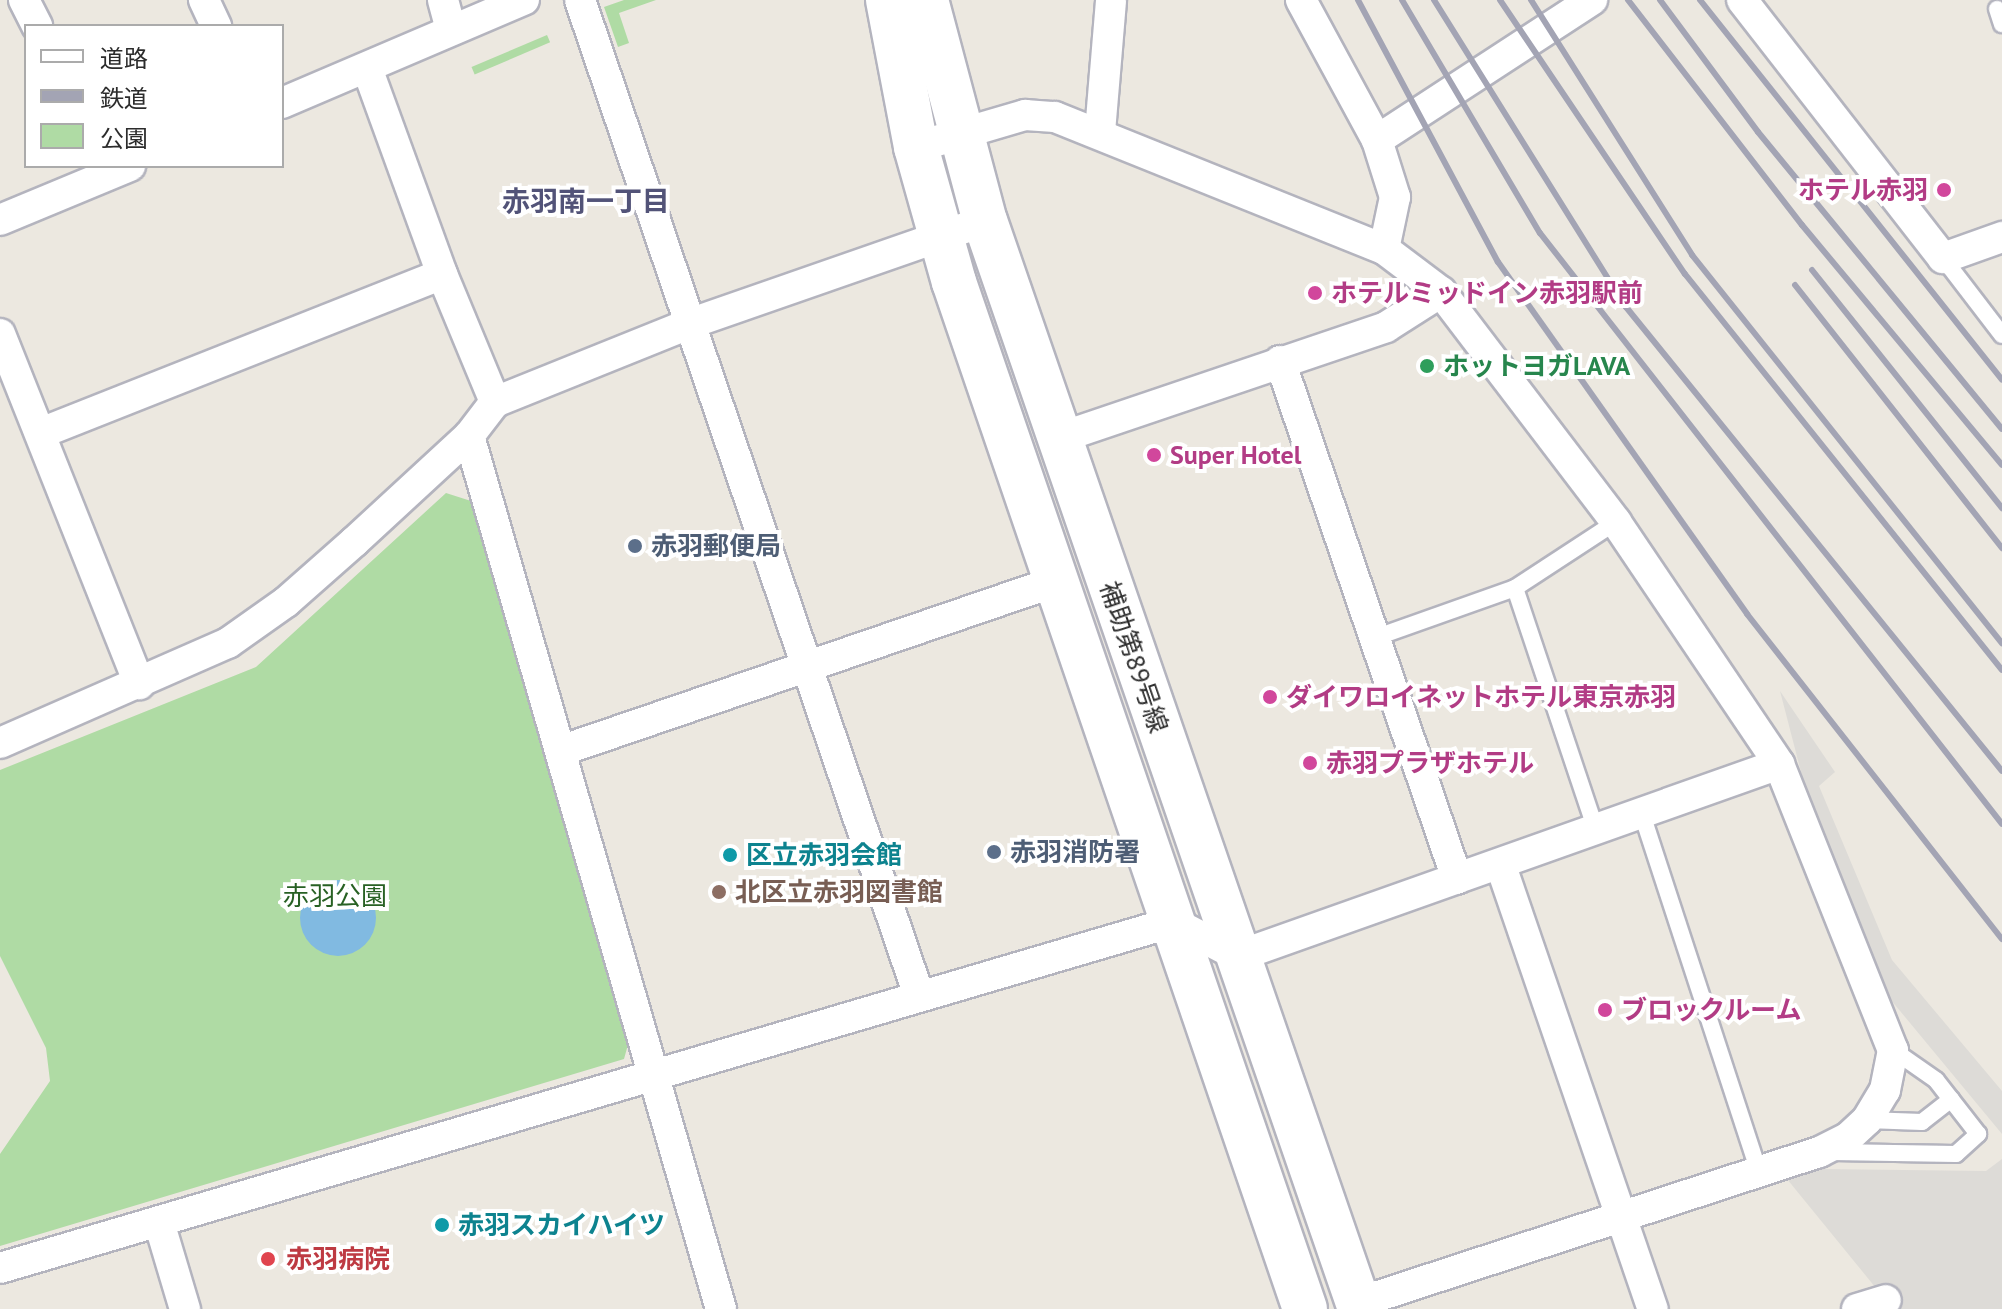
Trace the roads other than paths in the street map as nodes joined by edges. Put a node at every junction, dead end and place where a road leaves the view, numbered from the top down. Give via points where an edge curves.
1 (24, 0) edge
2 (204, 0) edge
3 (443, 0) edge
4 (524, 0) edge
5 (580, 0) edge
6 (888, 0) edge
7 (926, 0) edge
8 (1111, 0) edge
9 (1301, 0) edge
10 (1592, 0) edge
11 (1742, 0) edge
12 (36, 24) edge
13 (215, 24) edge
14 (451, 29) junction
15 (367, 68) junction
16 (284, 102) edge
17 (1100, 132) junction
18 (960, 135) junction
19 (1377, 140) junction
20 (916, 147) junction
21 (115, 169) edge
22 (0, 220) edge
23 (985, 221) junction
24 (940, 237) junction
25 (2002, 237) edge
26 (1384, 249) junction
27 (1943, 258) junction
28 (442, 274) junction
29 (1441, 292) junction
30 (689, 324) junction
31 (0, 334) edge
32 (2002, 335) edge
33 (1280, 361) junction
34 (495, 402) junction
35 (41, 433) junction
36 (469, 436) junction
37 (1059, 438) junction
38 (1616, 522) junction
39 (1057, 581) junction
40 (1515, 588) junction
41 (1374, 638) junction
42 (805, 663) junction
43 (139, 684) junction
44 (0, 743) edge
45 (560, 751) junction
46 (1779, 764) junction
47 (1641, 811) junction
48 (1595, 827) junction
49 (1501, 866) junction
50 (1457, 879) junction
51 (1173, 922) junction
52 (1238, 956) junction
53 (919, 996) junction
54 (1893, 1050) junction
55 (653, 1075) junction
56 (1951, 1099) junction
57 (1867, 1120) junction
58 (1819, 1152) junction
59 (1758, 1169) junction
60 (1621, 1214) junction
61 (159, 1222) junction
62 (0, 1268) edge
63 (1359, 1306) edge
64 (185, 1309) edge
65 (721, 1309) edge
66 (1305, 1309) edge
67 (1653, 1309) edge

1 - 12 street
2 - 13 street
3 - 14 street
4 - 14 street
5 - 30 street
6 - 20 street, 補助第89号線
7 - 18 street, 補助第89号線
8 - 17 street
9 - 19 street
10 - 19 street
11 - 27 street
14 - 15 street
15 - 16 street
15 - 28 street
17 - 18 street via 1055,117 1025,115
17 - 26 street
18 - 20 street
18 - 23 street, 補助第89号線
19 - 26 street via 1395,197
20 - 24 street, 補助第89号線
21 - 22 street
23 - 24 street
23 - 37 street, 補助第89号線
24 - 30 street
24 - 39 street, 補助第89号線
25 - 27 street
26 - 29 street
27 - 32 lane
28 - 34 street
28 - 35 street
29 - 33 street via 1386,327
29 - 38 street
30 - 34 street
30 - 42 street
31 - 35 street
33 - 37 street
33 - 41 street
34 - 36 street
35 - 43 street
36 - 43 street via 286,602 228,643
36 - 45 street
37 - 52 street, 補助第89号線
38 - 40 lane
38 - 46 street
39 - 42 street
39 - 51 street, 補助第89号線
40 - 41 lane
40 - 48 lane
41 - 50 street
42 - 45 street
42 - 53 street
43 - 44 street
45 - 55 street
46 - 47 street
46 - 54 street
47 - 48 street
47 - 59 lane
48 - 49 street
49 - 50 street
49 - 60 street
50 - 52 street
51 - 52 street
51 - 53 street
51 - 66 street, 補助第89号線
52 - 63 street, 補助第89号線
53 - 55 street
54 - 56 lane via 1936,1080
54 - 57 street via 1885,1090
55 - 61 street
55 - 65 street
56 - 57 lane via 1922,1122
56 - 58 lane via 1978,1134 1956,1154
57 - 58 street via 1849,1137
58 - 59 street
59 - 60 street
60 - 63 street
60 - 67 street
61 - 62 street
61 - 64 street

